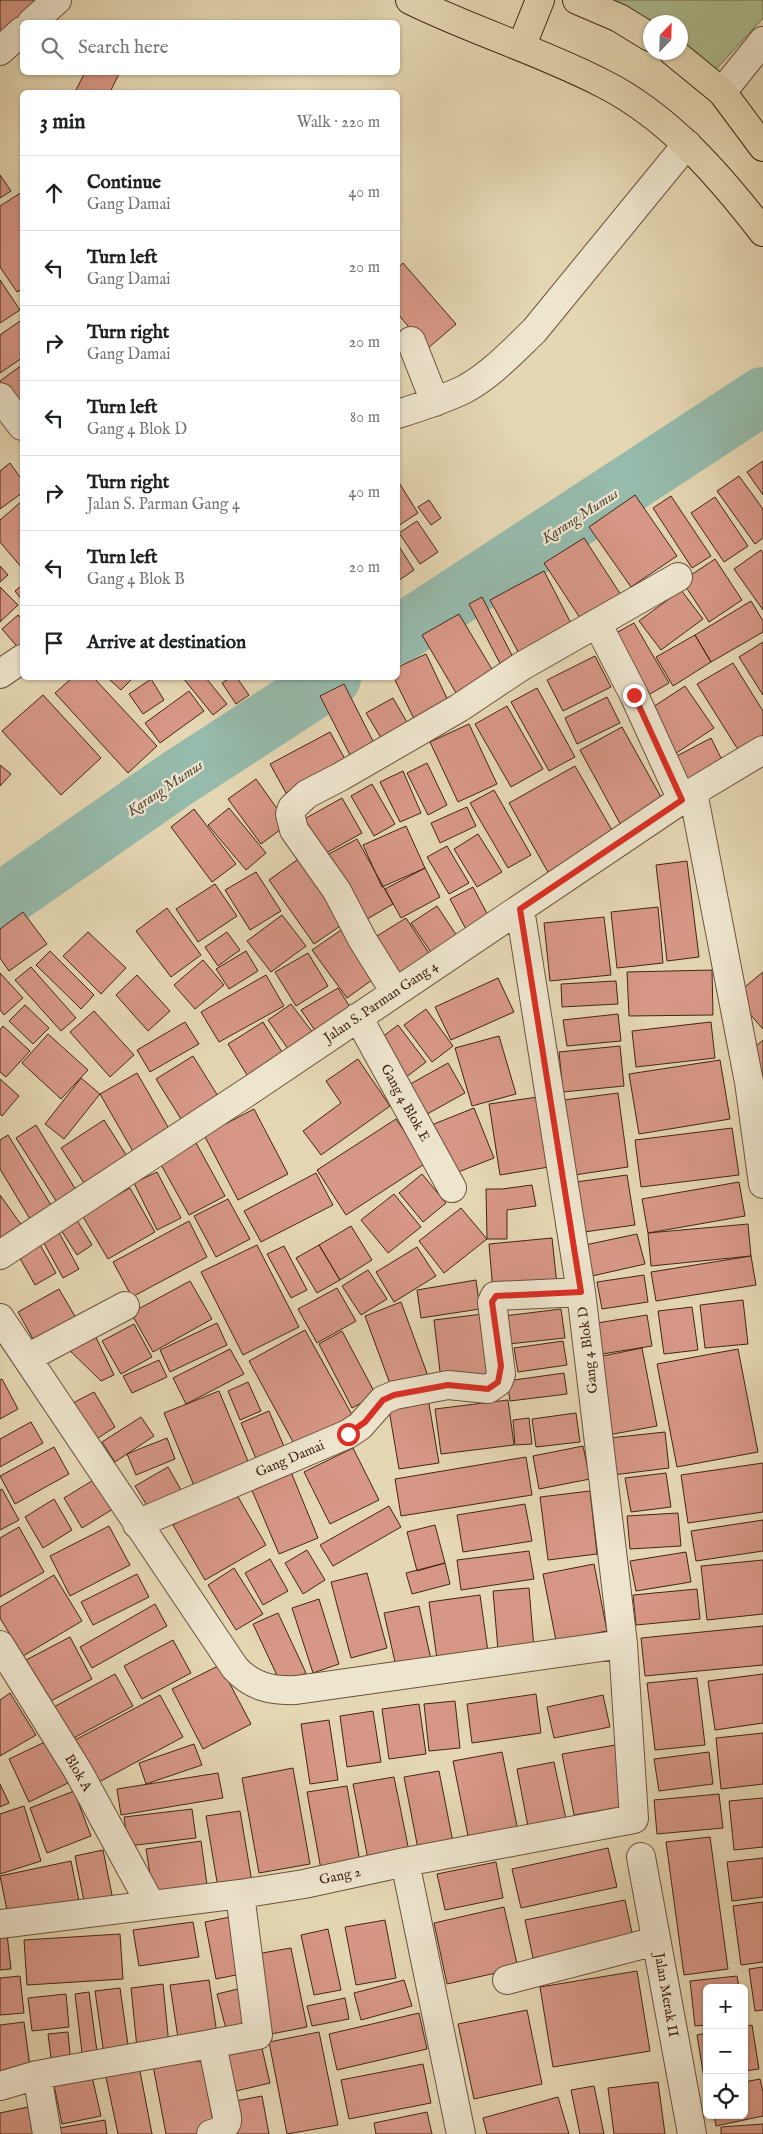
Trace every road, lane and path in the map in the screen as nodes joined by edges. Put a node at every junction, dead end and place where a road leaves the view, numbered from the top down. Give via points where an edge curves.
1 (56, 0) edge
2 (410, 0) edge
3 (540, 0) edge
4 (577, 0) edge
5 (34, 20) edge
6 (20, 33) edge
7 (643, 33) edge
8 (524, 47) junction
9 (755, 50) edge
10 (0, 51) edge
11 (683, 60) edge
12 (722, 92) junction
13 (687, 144) junction
14 (763, 147) edge
15 (763, 232) edge
16 (411, 341) dead end
17 (0, 397) edge
18 (435, 402) junction
19 (400, 413) edge
20 (20, 423) edge
21 (678, 577) dead end
22 (597, 623) junction
23 (20, 660) edge
24 (0, 674) edge
25 (763, 750) edge
26 (688, 796) junction
27 (520, 909) junction
28 (395, 992) junction
29 (358, 1017) junction
30 (763, 1184) edge
31 (452, 1188) dead end
32 (0, 1255) edge
33 (581, 1292) junction
34 (125, 1306) dead end
35 (0, 1318) edge
36 (26, 1358) junction
37 (137, 1524) junction
38 (0, 1644) edge
39 (623, 1644) junction
40 (641, 1857) dead end
41 (405, 1862) junction
42 (240, 1894) junction
43 (151, 1905) junction
44 (2, 1920) edge
45 (656, 1941) junction
46 (507, 1980) dead end
47 (205, 2045) junction
48 (37, 2075) junction
49 (0, 2086) edge
50 (47, 2134) edge
51 (211, 2134) edge
52 (461, 2134) edge
53 (692, 2134) edge

1 - 5 street
2 - 8 main road
3 - 8 main road
4 - 7 main road via 619,18
6 - 10 street
8 - 13 main road via 604,84
9 - 12 street
11 - 12 main road
12 - 14 main road
13 - 15 main road
13 - 18 street via 534,331 484,376
16 - 18 street
17 - 20 street
18 - 19 street
21 - 22 street
22 - 26 street
22 - 28 street via 522,666 459,708 307,794 292,808 290,814 294,830 337,892
23 - 24 street
25 - 26 street, Jalan S. Parman Gang 4
26 - 27 street, Jalan S. Parman Gang 4
26 - 30 street via 749,1082
27 - 28 street, Jalan S. Parman Gang 4
27 - 33 street, Gang 4 Blok D
28 - 29 street, Jalan S. Parman Gang 4
29 - 31 street, Gang 4 Blok E
29 - 32 street, Jalan S. Parman Gang 4
33 - 37 street, Gang Damai via 496,1296 492,1302 501,1374 498,1382 488,1389 448,1385 388,1397 348,1434
33 - 39 street, Gang 4 Blok D
34 - 36 street
35 - 36 street
36 - 37 street
37 - 39 street via 235,1668 244,1678 269,1689 296,1690
38 - 43 street, Blok A via 78,1771
39 - 41 street, Gang 4 Blok D via 634,1819
40 - 45 street, Jalan Merak II
41 - 42 street, Gang 2
41 - 52 street
42 - 43 street, Gang 2
42 - 47 street via 258,2035
43 - 44 street, Gang 2
45 - 46 street
45 - 53 street, Jalan Merak II
47 - 48 street
47 - 51 street via 214,2054 228,2117 221,2131
48 - 49 street
48 - 50 street

